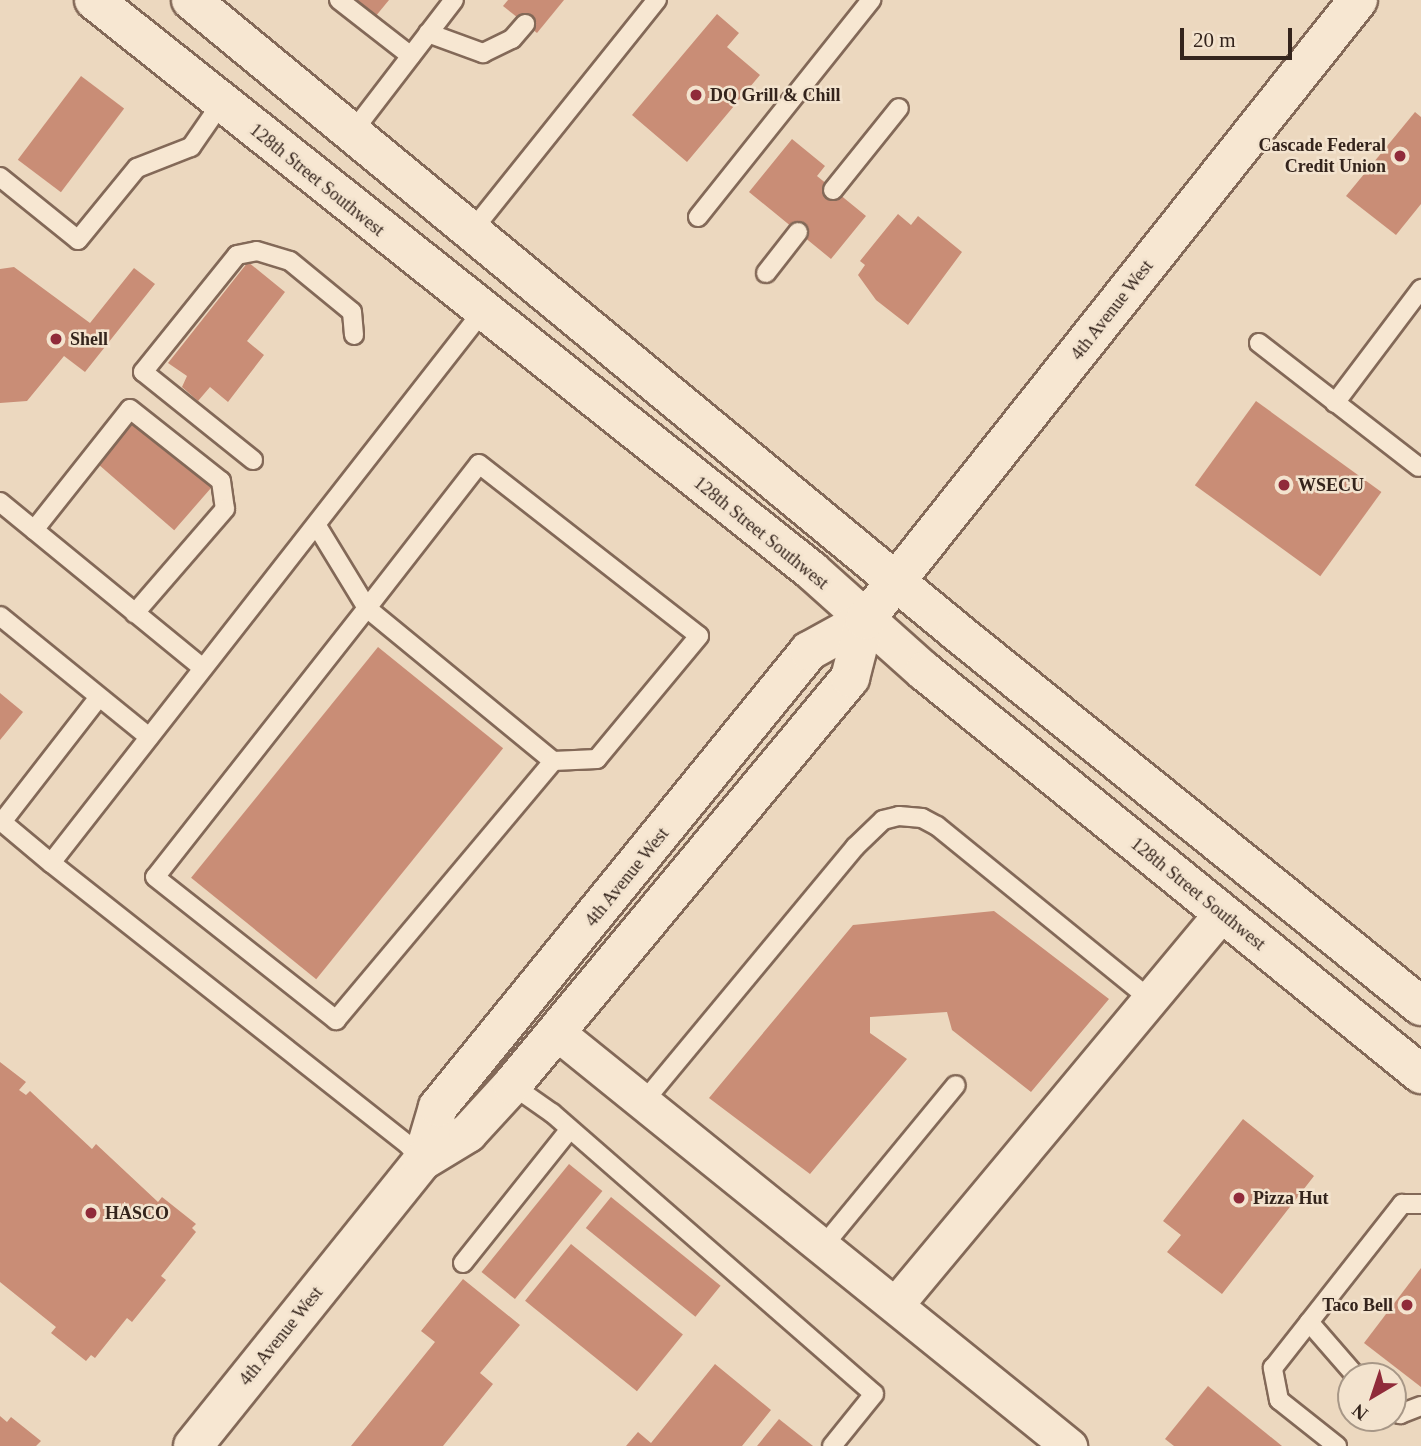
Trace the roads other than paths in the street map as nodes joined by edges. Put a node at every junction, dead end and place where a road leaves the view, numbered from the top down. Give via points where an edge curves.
1 (94, 0) edge
2 (191, 0) edge
3 (339, 0) edge
4 (657, 0) edge
5 (871, 0) edge
6 (1358, 0) edge
7 (445, 3) edge
8 (525, 24) dead end
9 (428, 33) junction
10 (411, 56) junction
11 (222, 102) junction
12 (899, 108) dead end
13 (351, 134) junction
14 (0, 177) edge
15 (833, 190) dead end
16 (698, 217) dead end
17 (798, 232) dead end
18 (470, 233) junction
19 (766, 273) dead end
20 (1421, 289) edge
21 (482, 312) junction
22 (354, 335) dead end
23 (1259, 343) dead end
24 (1335, 402) junction
25 (253, 460) dead end
26 (1419, 467) dead end
27 (0, 502) edge
28 (317, 526) junction
29 (34, 530) junction
30 (896, 579) junction
31 (367, 608) junction
32 (135, 613) junction
33 (0, 616) edge
34 (865, 620) junction
35 (202, 668) junction
36 (99, 697) junction
37 (149, 737) junction
38 (553, 761) junction
39 (51, 863) junction
40 (1222, 915) junction
41 (1150, 999) junction
42 (1421, 1006) edge
43 (555, 1031) junction
44 (1421, 1074) edge
45 (512, 1085) junction
46 (956, 1085) dead end
47 (645, 1100) junction
48 (570, 1129) junction
49 (422, 1161) junction
50 (1421, 1204) edge
51 (824, 1245) junction
52 (463, 1263) dead end
53 (896, 1304) junction
54 (1309, 1322) junction
55 (1344, 1362) edge
56 (193, 1446) edge
57 (832, 1446) edge
58 (1069, 1446) edge
59 (1337, 1446) edge

1 - 11 main road, 128th Street Southwest
2 - 13 main road
3 - 10 lane
4 - 18 lane
5 - 16 lane
6 - 30 main road, 4th Avenue West
7 - 9 lane
8 - 9 lane via 512,39 483,53
9 - 10 lane
10 - 13 lane
11 - 14 lane via 191,147 137,168 78,240
11 - 21 main road, 128th Street Southwest
12 - 15 lane
13 - 18 main road
17 - 19 lane
18 - 30 main road
20 - 24 lane
21 - 28 lane
21 - 34 main road, 128th Street Southwest via 812,571
22 - 25 lane via 352,312 290,261 257,251 237,255 143,372
23 - 24 lane
24 - 26 lane
27 - 29 lane
28 - 31 lane
28 - 35 lane
29 - 32 lane
29 - 32 lane via 130,410 221,481 225,509
30 - 34 main road, 4th Avenue West
30 - 42 main road
31 - 38 lane
31 - 38 lane via 479,464 699,636 597,760
31 - 38 lane via 155,877 336,1020
32 - 35 lane
33 - 36 lane
34 - 40 main road, 128th Street Southwest
34 - 43 main road, 4th Avenue West via 850,678
34 - 49 main road, 4th Avenue West via 809,651 438,1107
35 - 37 lane
36 - 37 lane
36 - 39 lane via 2,822
37 - 39 lane
39 - 49 lane via 407,1144
40 - 41 street
40 - 44 main road, 128th Street Southwest
41 - 47 lane via 937,826 922,818 900,816 883,820 855,847
41 - 53 street
43 - 45 main road, 4th Avenue West
43 - 47 street
45 - 48 lane
45 - 49 main road, 4th Avenue West via 468,1133
46 - 51 lane
47 - 51 street
48 - 52 lane
48 - 57 lane via 874,1394
49 - 56 main road, 4th Avenue West
50 - 54 lane via 1402,1204
51 - 53 street
53 - 58 street
54 - 55 lane
54 - 59 lane via 1273,1368 1279,1400

